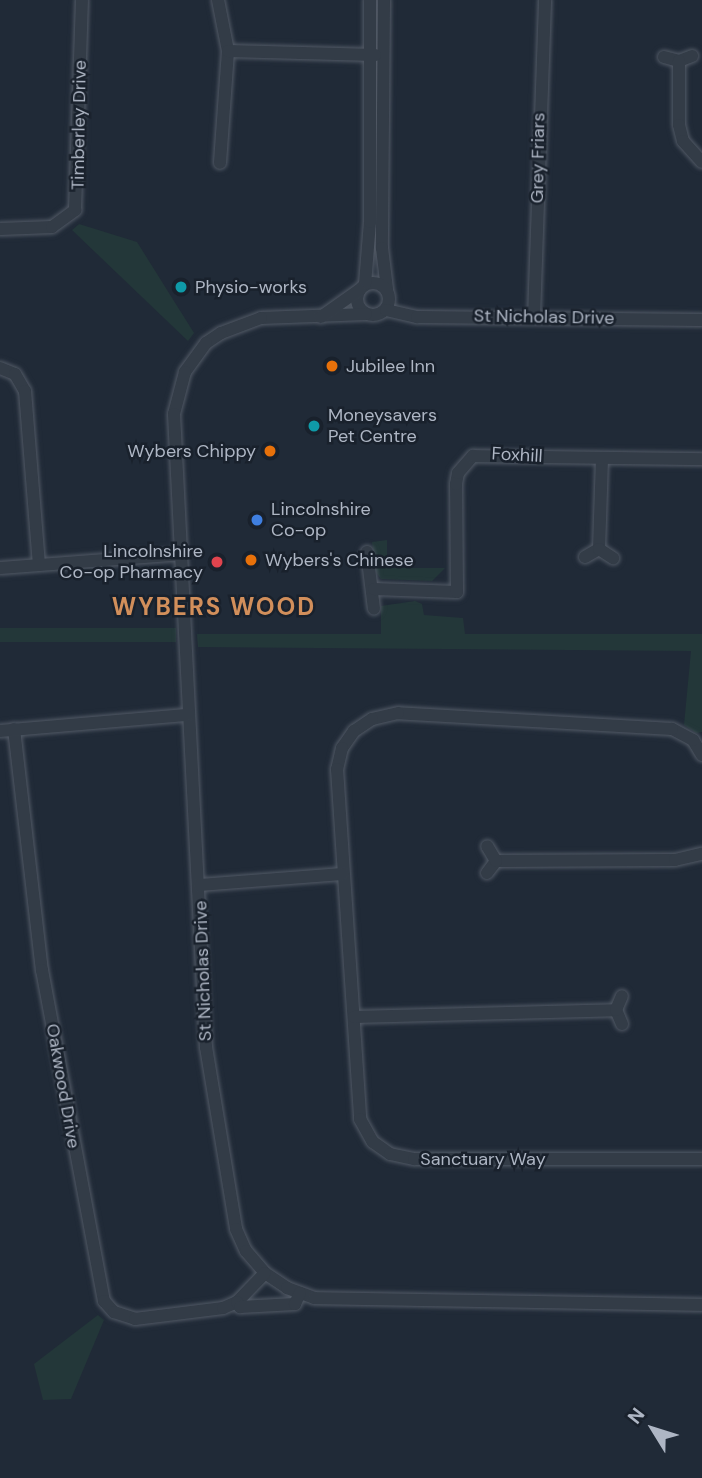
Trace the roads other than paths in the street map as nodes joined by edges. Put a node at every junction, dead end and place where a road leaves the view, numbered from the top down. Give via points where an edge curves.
1 (82, 0) edge
2 (218, 0) edge
3 (370, 0) edge
4 (384, 0) edge
5 (545, 0) edge
6 (228, 51) junction
7 (370, 55) junction
8 (383, 55) junction
9 (664, 57) dead end
10 (692, 57) dead end
11 (679, 61) junction
12 (702, 162) edge
13 (220, 163) dead end
14 (0, 229) edge
15 (362, 287) junction
16 (387, 289) junction
17 (386, 310) junction
18 (366, 314) junction
19 (320, 317) junction
20 (534, 317) junction
21 (702, 320) edge
22 (0, 368) edge
23 (601, 459) junction
24 (702, 459) edge
25 (599, 550) junction
26 (367, 552) dead end
27 (180, 554) junction
28 (585, 557) dead end
29 (613, 558) dead end
30 (39, 564) junction
31 (0, 568) edge
32 (374, 589) junction
33 (374, 608) dead end
34 (188, 715) junction
35 (14, 729) junction
36 (0, 731) edge
37 (702, 755) edge
38 (487, 846) dead end
39 (702, 854) edge
40 (496, 861) junction
41 (486, 873) dead end
42 (343, 874) junction
43 (200, 884) junction
44 (622, 996) dead end
45 (616, 1010) junction
46 (354, 1017) junction
47 (622, 1024) dead end
48 (702, 1159) edge
49 (265, 1273) junction
50 (300, 1293) junction
51 (237, 1302) junction
52 (702, 1305) edge

1 - 14 street, Timberley Drive via 75,209 52,227
2 - 6 street
3 - 7 street
4 - 8 street
5 - 20 street, Grey Friars
6 - 7 street
6 - 13 street
7 - 8 street
7 - 15 street via 370,222
8 - 16 street via 382,248
9 - 11 street
10 - 11 street
11 - 12 street via 679,125 683,141
15 - 16 street via 377,282
15 - 18 street via 358,304
15 - 19 street
16 - 17 street
17 - 18 street
17 - 20 street, St Nicholas Drive via 417,317
18 - 19 street, St Nicholas Drive
19 - 27 street, St Nicholas Drive via 261,318 239,324 206,343 185,372 174,414
20 - 21 street, St Nicholas Drive
22 - 30 street via 15,374 25,391
23 - 24 street, Foxhill
23 - 25 street
23 - 32 street, Foxhill via 473,456 458,472 456,484 457,592
25 - 28 street
25 - 29 street
26 - 32 street
27 - 30 street
27 - 34 street, St Nicholas Drive
30 - 31 street
32 - 33 street
34 - 35 street
34 - 43 street, St Nicholas Drive
35 - 36 street
35 - 51 street, Oakwood Drive via 42,970 101,1293 114,1312 135,1319
37 - 42 street, Sanctuary Way via 688,736 661,727 398,713 372,719 354,731 342,748 337,769
38 - 40 street
39 - 40 street via 675,860
40 - 41 street
42 - 43 street
42 - 46 street, Sanctuary Way
43 - 49 street, St Nicholas Drive via 209,1077 236,1229 246,1251
44 - 45 street
45 - 46 street
45 - 47 street
46 - 48 street, Sanctuary Way via 360,1119 373,1142 390,1154 414,1159
49 - 50 street, St Nicholas Drive
49 - 51 street
50 - 51 street, Oakwood Drive via 295,1304 240,1307
50 - 52 street, St Nicholas Drive via 344,1300

